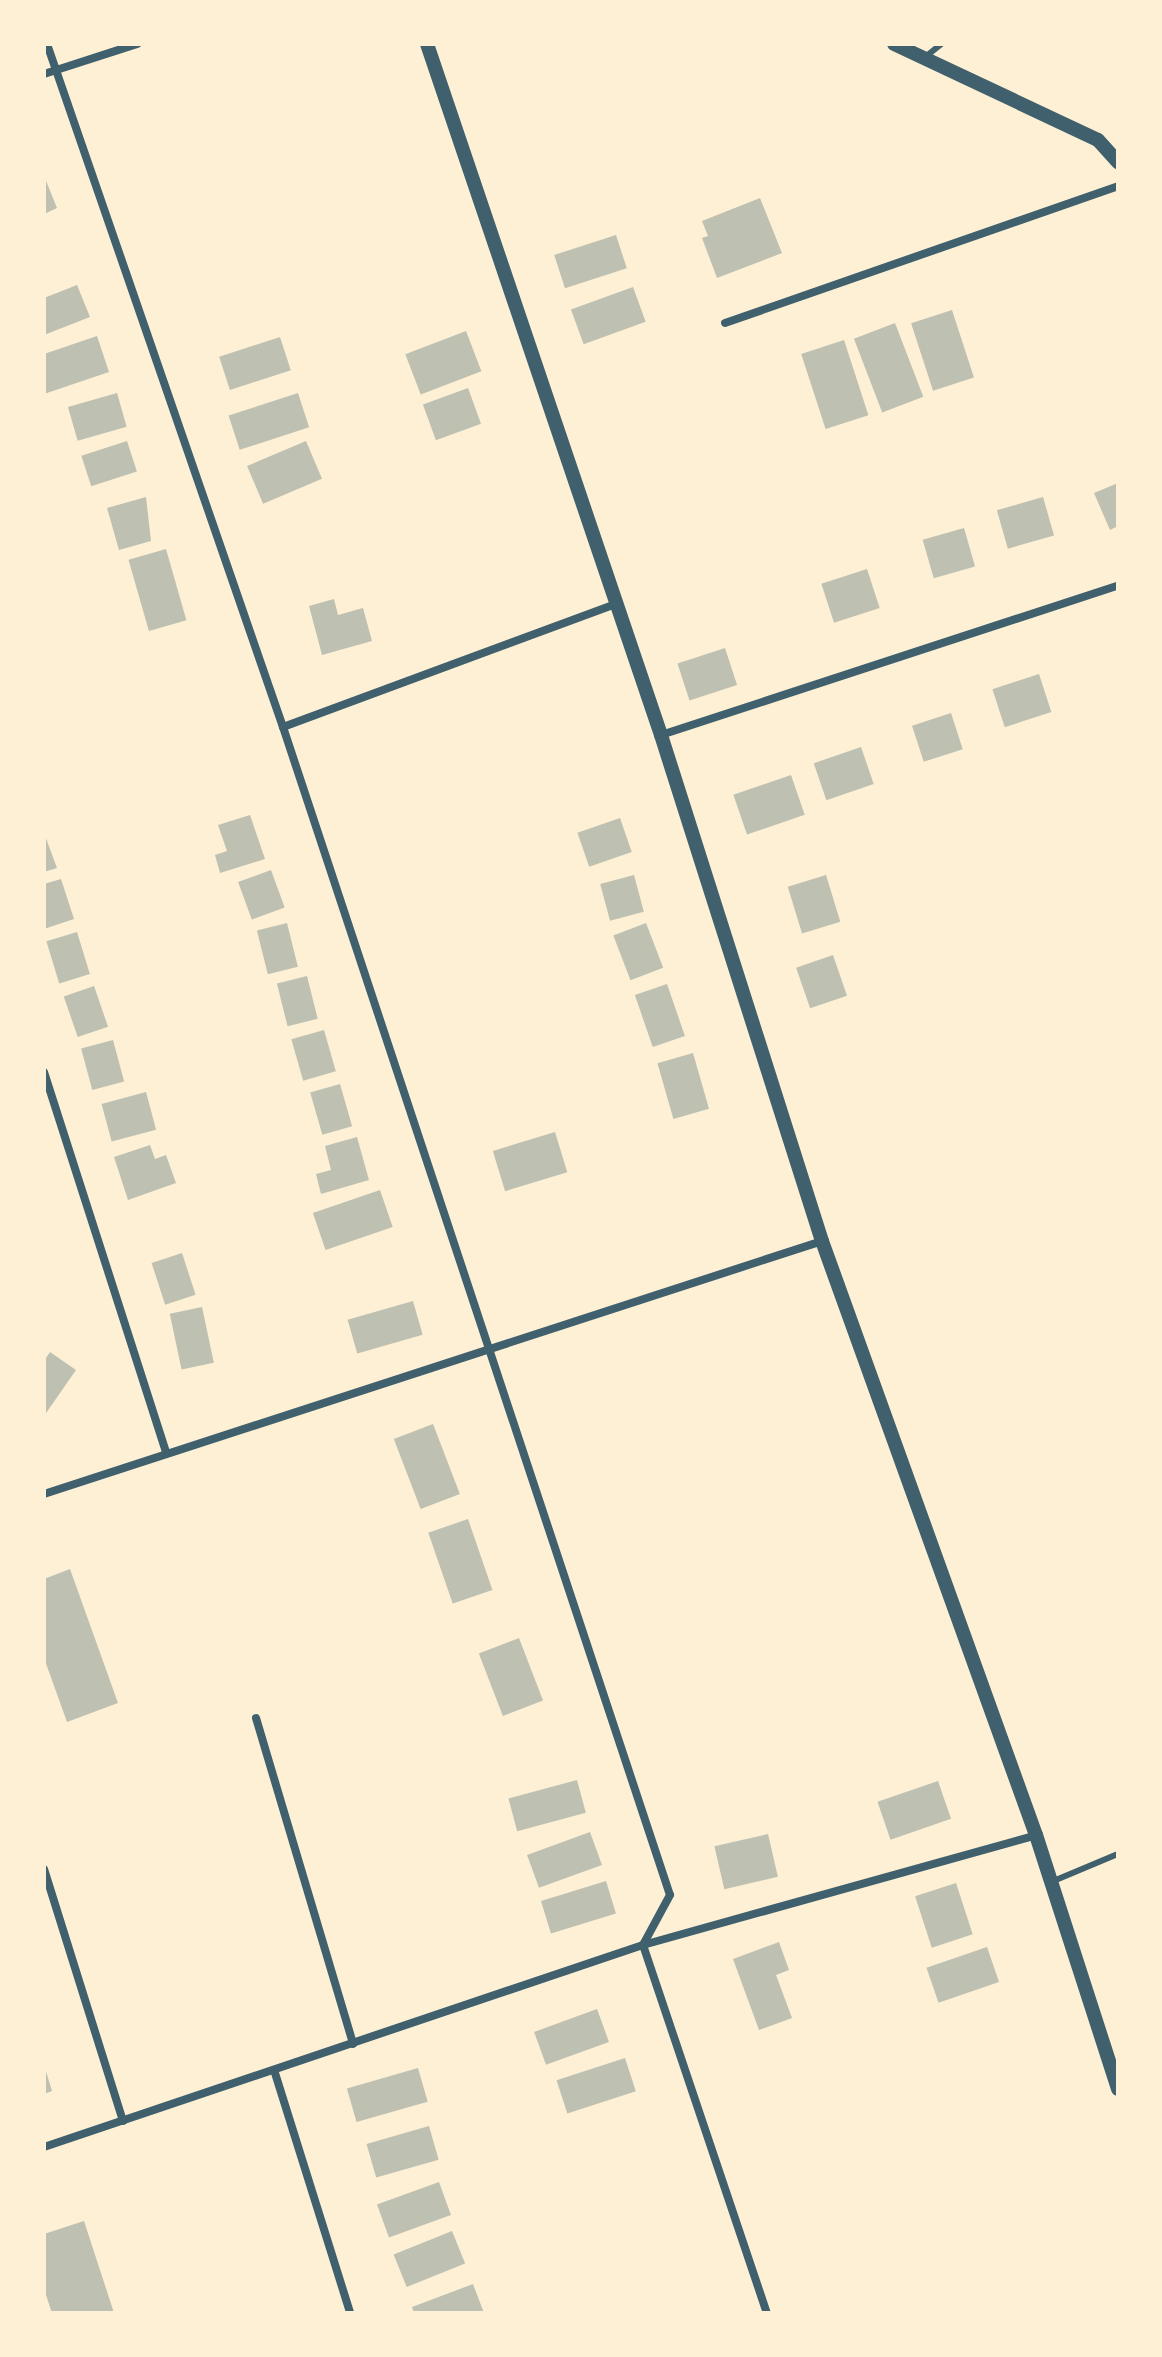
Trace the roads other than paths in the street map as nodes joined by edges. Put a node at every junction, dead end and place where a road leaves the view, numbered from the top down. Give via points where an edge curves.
1 (47, 44) edge
2 (137, 44) edge
3 (427, 44) edge
4 (894, 44) edge
5 (941, 44) edge
6 (924, 58) junction
7 (56, 70) junction
8 (44, 74) edge
9 (1118, 162) edge
10 (1118, 186) edge
11 (725, 323) dead end
12 (1118, 586) edge
13 (615, 604) junction
14 (283, 727) junction
15 (661, 735) junction
16 (44, 1072) edge
17 (822, 1241) junction
18 (491, 1347) junction
19 (166, 1451) junction
20 (44, 1494) edge
21 (256, 1718) dead end
22 (1036, 1835) junction
23 (1118, 1854) edge
24 (44, 1869) edge
25 (1051, 1882) junction
26 (643, 1945) junction
27 (353, 2044) junction
28 (275, 2073) junction
29 (1118, 2089) edge
30 (123, 2121) junction
31 (44, 2147) edge
32 (350, 2313) edge
33 (767, 2313) edge

1 - 7 street
2 - 7 street
3 - 13 street
4 - 6 street
5 - 6 lane
6 - 9 street via 1098,140
7 - 8 street
7 - 14 street
10 - 11 street
12 - 15 street
13 - 14 street
13 - 15 street
14 - 18 street
15 - 17 street
16 - 19 street
17 - 18 street
17 - 22 street
18 - 19 street via 275,1421
18 - 26 street via 670,1895
19 - 20 street
21 - 27 street
22 - 25 street
22 - 26 street
23 - 25 lane
24 - 30 street
25 - 29 street
26 - 27 street
26 - 33 street
27 - 28 street
28 - 30 street
28 - 32 street
30 - 31 street

